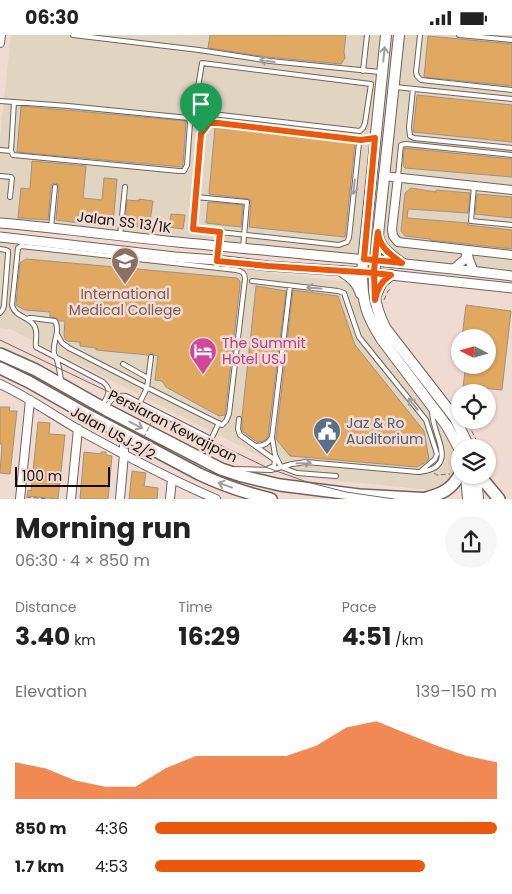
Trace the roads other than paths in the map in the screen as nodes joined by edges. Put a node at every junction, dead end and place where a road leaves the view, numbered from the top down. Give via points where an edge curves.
1 (1, 35) edge
2 (73, 35) edge
3 (367, 35) edge
4 (386, 35) edge
5 (399, 35) edge
6 (420, 35) edge
7 (459, 35) edge
8 (512, 40) edge
9 (0, 43) edge
10 (363, 71) junction
11 (382, 73) junction
12 (393, 87) junction
13 (413, 89) junction
14 (512, 90) edge
15 (512, 99) edge
16 (0, 101) edge
17 (14, 101) junction
18 (365, 123) junction
19 (376, 123) junction
20 (375, 138) junction
21 (361, 140) junction
22 (512, 148) edge
23 (0, 150) edge
24 (11, 151) junction
25 (512, 155) edge
26 (0, 176) edge
27 (383, 176) junction
28 (398, 177) junction
29 (474, 186) junction
30 (55, 187) dead end
31 (125, 187) dead end
32 (512, 190) edge
33 (10, 197) dead end
34 (196, 197) junction
35 (0, 223) edge
36 (512, 225) edge
37 (51, 228) junction
38 (72, 230) junction
39 (220, 232) junction
40 (378, 232) junction
41 (120, 235) junction
42 (244, 235) junction
43 (0, 237) edge
44 (218, 246) junction
45 (70, 248) junction
46 (243, 248) junction
47 (0, 249) edge
48 (467, 250) junction
49 (512, 255) edge
50 (364, 259) junction
51 (375, 260) junction
52 (402, 263) junction
53 (217, 264) junction
54 (453, 269) junction
55 (341, 271) junction
56 (474, 271) junction
57 (362, 272) junction
58 (374, 273) junction
59 (391, 275) junction
60 (512, 276) edge
61 (252, 281) dead end
62 (290, 286) junction
63 (512, 288) edge
64 (363, 299) junction
65 (380, 300) junction
66 (0, 313) edge
67 (28, 320) junction
68 (56, 334) junction
69 (0, 354) edge
70 (150, 357) dead end
71 (57, 359) junction
72 (123, 364) dead end
73 (0, 368) edge
74 (148, 378) junction
75 (0, 384) edge
76 (62, 385) junction
77 (146, 388) junction
78 (30, 400) junction
79 (140, 402) junction
80 (432, 407) junction
81 (104, 408) junction
82 (239, 419) dead end
83 (218, 423) junction
84 (78, 429) junction
85 (124, 435) junction
86 (272, 437) junction
87 (211, 439) junction
88 (454, 439) edge
89 (465, 439) edge
90 (255, 445) junction
91 (124, 451) junction
92 (209, 462) junction
93 (281, 467) junction
94 (222, 469) junction
95 (265, 470) junction
96 (420, 472) junction
97 (336, 476) dead end
98 (172, 479) junction
99 (454, 484) edge
100 (467, 484) edge
101 (478, 484) edge
102 (486, 484) edge
103 (20, 498) edge
104 (71, 499) edge
105 (120, 499) edge
106 (170, 499) edge
107 (216, 499) edge
108 (271, 499) edge
109 (430, 499) edge
110 (468, 499) edge
111 (478, 499) edge
112 (499, 499) edge

1 - 9 street
10 -> 2 lane
3 - 10 lane
11 -> 4 main road
5 - 12 main road
6 - 14 lane via 416,72 421,80
7 - 8 lane
10 - 11 lane
11 - 19 main road
12 - 13 lane
12 - 27 main road
13 - 15 lane
13 - 22 lane via 410,136
16 - 17 lane
17 - 24 lane
17 - 24 lane via 183,117 190,123 184,171 13,155
18 - 18 lane via 360,131 197,111 202,63 372,84
18 - 19 lane
19 - 20 main road
20 - 21 lane
20 - 50 main road
21 - 34 lane via 209,123 201,134
21 -> 42 lane via 358,143 347,242 339,245
23 - 24 lane
25 - 28 lane via 406,144 402,145
26 - 33 lane via 12,178
27 - 28 street
27 - 40 main road
28 - 29 street
28 - 48 street via 392,229 395,239 403,243
29 - 32 street
29 - 36 lane via 471,221
30 - 37 lane
31 - 41 lane
34 - 39 lane via 193,229
34 - 42 lane via 247,202
35 - 37 street, Jalan SS 13/1K
37 - 38 street, Jalan SS 13/1K
38 - 41 street, Jalan SS 13/1K
38 - 45 street
39 - 42 lane
39 - 44 lane
40 - 51 main road
40 - 52 main road via 381,245
41 - 44 street, Jalan SS 13/1K
42 - 46 lane
43 - 45 street, Jalan SS 13/1K
44 - 46 street, Jalan SS 13/1K
44 - 53 lane
45 - 53 street, Jalan SS 13/1K
45 - 67 lane via 18,248 12,305 15,313
46 - 50 street, Jalan SS 13/1K
47 - 66 lane via 8,251 8,254 4,304
48 - 49 street
48 - 54 street via 465,259
48 - 56 street
50 - 51 street, Jalan SS 13/1K
50 - 57 main road
51 - 52 street, Jalan SS 13/1K
51 - 58 main road
52 - 54 street, Jalan SS 13/1K
53 - 55 street, Jalan SS 13/1K
53 - 83 lane via 241,271 245,276 229,414 222,425
54 - 56 street, Jalan SS 13/1K
55 - 57 street, Jalan SS 13/1K
55 - 64 main road via 352,278
56 - 60 street, Jalan SS 13/1K
57 - 58 street, Jalan SS 13/1K
57 - 64 main road
58 - 59 street, Jalan SS 13/1K
58 - 65 main road
59 - 63 street, Jalan SS 13/1K
59 - 65 main road via 376,293
61 - 62 lane
62 - 86 lane
96 -> 62 lane via 436,457 428,424 359,337 344,293
64 - 80 main road via 373,326
65 - 89 main road via 381,319 386,329 455,418
67 - 68 lane via 55,321
67 - 71 lane via 37,334 36,347
68 - 71 lane via 54,355
68 - 77 lane via 69,348
69 - 76 main road, Persiaran Kewajipan
70 - 74 lane
71 - 76 lane
71 - 81 lane via 106,385 108,395
72 - 74 lane
73 - 85 main road
74 - 77 lane
75 - 78 street, Jalan USJ 2/2
76 - 81 main road, Persiaran Kewajipan
77 - 79 lane
77 - 83 lane
78 - 84 street, Jalan USJ 2/2
78 - 103 street
79 - 81 lane via 126,396 116,397
79 - 87 lane
80 - 88 main road
80 - 96 lane via 432,420 442,457 437,466
81 -> 92 main road, Persiaran Kewajipan
82 - 90 lane via 239,433
83 - 87 lane
84 - 91 street, Jalan USJ 2/2
84 - 104 street
85 - 91 street
108 -> 85 main road via 218,483
86 - 90 lane via 263,446
86 - 93 lane
87 - 92 lane
90 - 95 lane via 275,460 274,466
91 - 98 street, Jalan USJ 2/2
91 - 105 street
92 - 94 main road, Persiaran Kewajipan
93 - 95 lane
93 -> 96 lane via 306,462
93 - 97 lane via 298,473
94 - 95 lane
94 - 109 main road, Persiaran Kewajipan via 280,485 359,495
98 - 106 street
98 - 107 street, Jalan USJ 2/2
99 - 109 main road
100 - 110 main road
101 - 111 main road
102 - 112 main road

